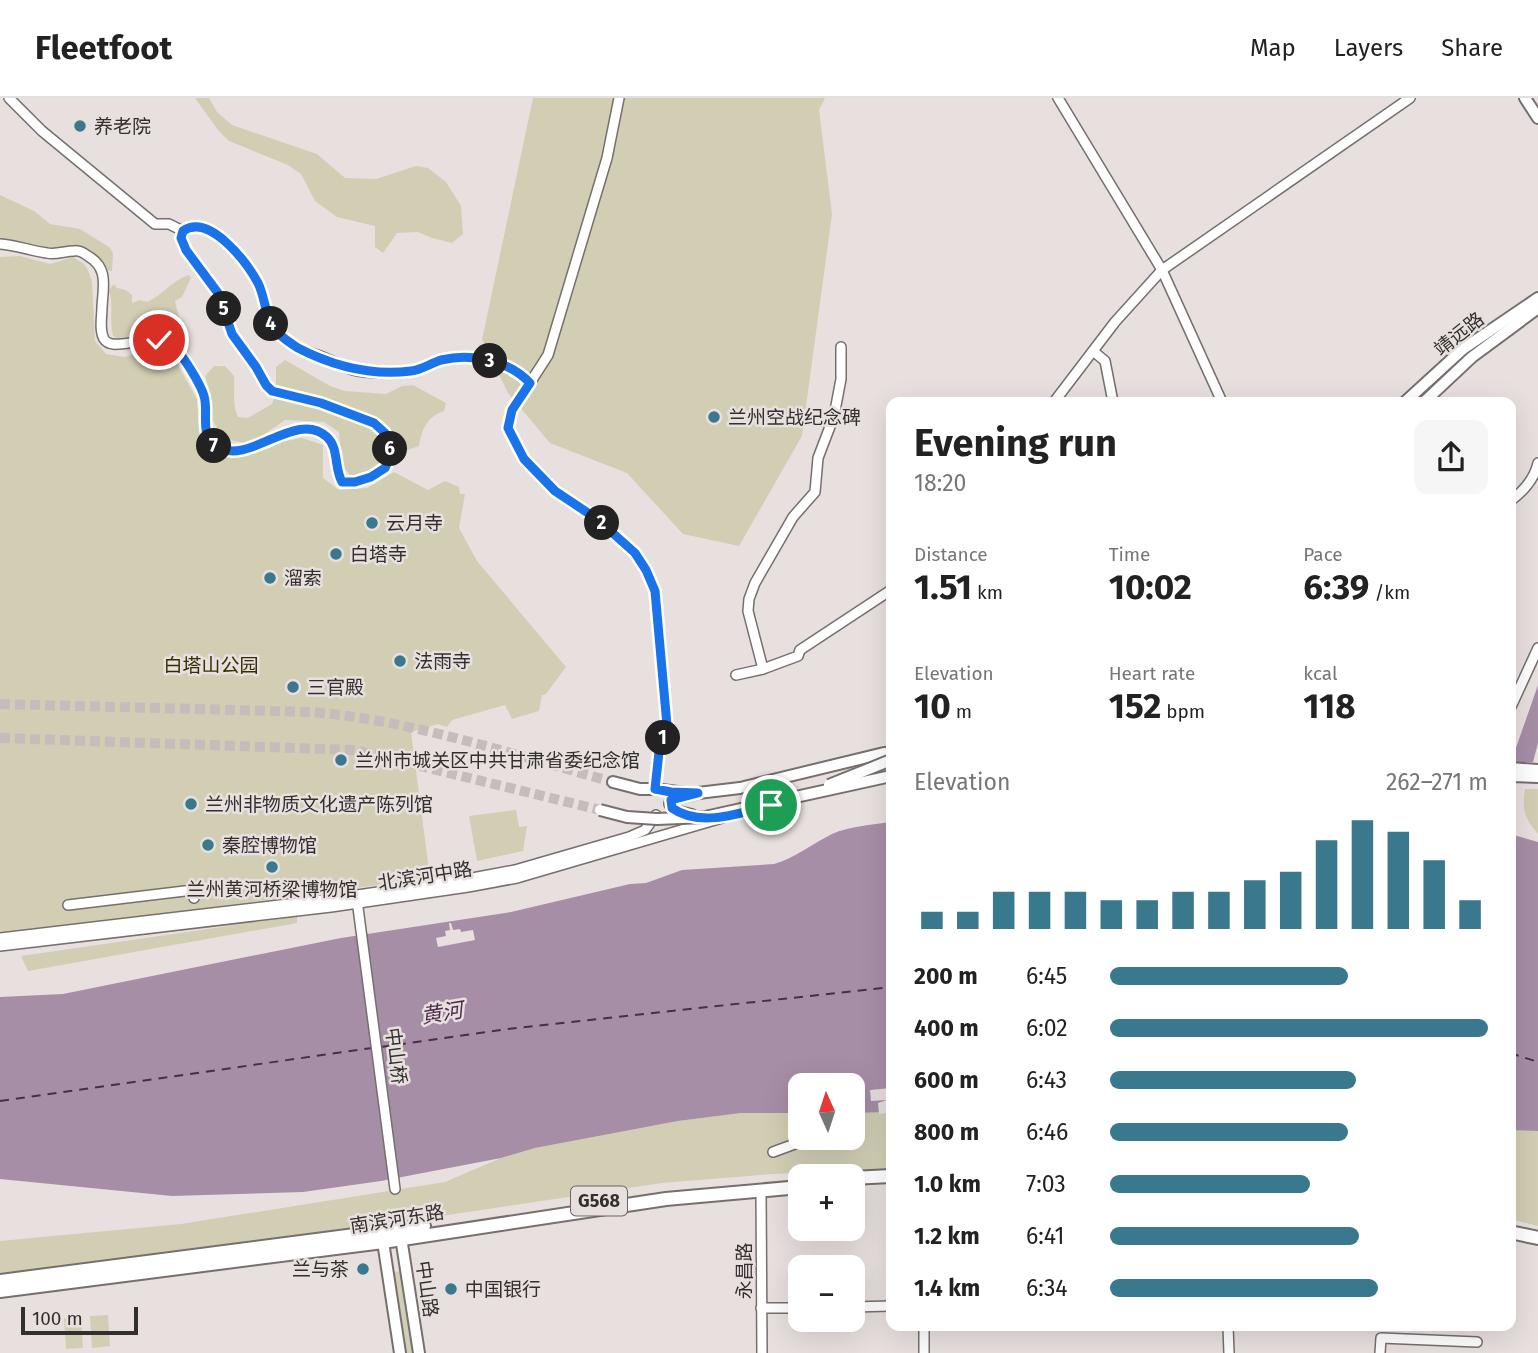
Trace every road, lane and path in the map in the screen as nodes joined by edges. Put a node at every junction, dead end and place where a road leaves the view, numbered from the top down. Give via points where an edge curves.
1 (9, 98) edge
2 (619, 98) edge
3 (1058, 98) edge
4 (1410, 98) edge
5 (1525, 98) edge
6 (1533, 98) edge
7 (1538, 105) edge
8 (1538, 118) edge
9 (183, 231) junction
10 (0, 244) edge
11 (1162, 270) junction
12 (1538, 298) edge
13 (1538, 308) edge
14 (841, 347) dead end
15 (1093, 351) junction
16 (530, 383) junction
17 (1058, 397) edge
18 (1111, 397) edge
19 (1220, 397) edge
20 (1410, 397) edge
21 (1428, 397) edge
22 (1538, 463) edge
23 (1516, 497) edge
24 (886, 593) edge
25 (1538, 648) edge
26 (763, 669) junction
27 (736, 675) dead end
28 (1516, 696) edge
29 (886, 755) edge
30 (886, 756) edge
31 (886, 759) edge
32 (1516, 770) edge
33 (1538, 770) edge
34 (1525, 773) junction
35 (1516, 775) edge
36 (886, 776) edge
37 (886, 776) edge
38 (1538, 777) edge
39 (873, 779) junction
40 (613, 782) tunnel mouth
41 (655, 789) junction
42 (813, 792) junction
43 (698, 793) junction
44 (600, 810) tunnel mouth
45 (722, 818) junction
46 (660, 836) junction
47 (194, 898) dead end
48 (357, 899) junction
49 (68, 905) dead end
50 (0, 938) edge
51 (0, 946) edge
52 (788, 1146) edge
53 (773, 1152) dead end
54 (886, 1177) edge
55 (865, 1178) edge
56 (788, 1182) edge
57 (886, 1183) edge
58 (865, 1184) edge
59 (788, 1188) edge
60 (395, 1189) dead end
61 (761, 1190) junction
62 (1516, 1226) edge
63 (1516, 1232) edge
64 (1538, 1232) edge
65 (401, 1234) junction
66 (382, 1237) junction
67 (1538, 1238) edge
68 (0, 1281) edge
69 (0, 1291) edge
70 (886, 1306) edge
71 (865, 1307) edge
72 (761, 1308) junction
73 (788, 1308) edge
74 (924, 1331) edge
75 (1228, 1331) edge
76 (1477, 1342) dead end
77 (400, 1353) edge
78 (419, 1353) edge
79 (762, 1353) edge
80 (924, 1353) edge
81 (1229, 1353) edge
82 (1380, 1353) edge

1 - 9 street via 155,224
2 - 16 street via 607,158 548,355
3 - 11 street
4 - 11 street
5 - 8 main road
6 - 7 main road
9 - 10 street via 186,250 218,293 232,334 266,385 272,391 374,423 389,441 391,455 385,468 371,477 342,482 334,446 320,432 307,429 285,432 248,449 220,449 206,433 205,398 176,348 159,340 119,346 104,340 104,277 97,262 76,250 51,254
9 - 16 street via 197,226 215,232 258,284 271,325 302,349 355,371 414,371 451,359 493,361 507,365
11 - 15 street
11 - 19 street
12 - 20 main road, 靖远路 via 1463,349
13 - 21 main road, 靖远路 via 1472,357
14 - 26 street via 841,379 834,416 818,458 815,492 793,517 749,599
15 - 17 street
15 - 18 street via 1105,361
16 - 41 street via 512,410 508,428 524,459 555,491 597,519 635,553 655,591 667,725
22 - 23 street via 1524,491
24 - 26 street via 800,650 798,656
25 - 28 street
26 - 27 street
29 - 43 main road
30 - 42 main road, bridge
31 - 39 main road
32 - 34 main road
33 - 34 main road
34 - 35 main road
34 - 38 main road
36 - 39 main road
37 - 42 main road, bridge
39 - 45 main road
40 - 41 main road
41 - 43 main road
42 - 44 main road, bridge via 705,817 627,817
43 - 45 main road via 678,797 670,804 687,815
45 - 46 street, 北滨河中路
46 - 48 street, 北滨河中路 via 517,878
46 - 48 street, 北滨河中路 via 657,814 645,830 629,837 515,870
47 - 49 street via 193,890
48 - 50 street, 北滨河中路
48 - 51 street, 北滨河中路
48 - 60 street, 中山桥
52 - 53 street
54 - 55 highway
56 - 65 highway, 南滨河东路 / G568 via 685,1189
57 - 58 highway
59 - 61 highway, 南滨河东路 / G568
61 - 65 highway, 南滨河东路 / G568
61 - 72 street, 永昌路
62 - 64 highway
63 - 67 highway
65 - 66 highway, 南滨河东路 / G568
65 - 78 main road, 中山路
66 - 68 highway, 南滨河东路 / G568
66 - 69 highway, 南滨河东路 / G568
66 - 77 main road, 中山路
70 - 71 street
72 - 73 street
72 - 79 street, 永昌路
74 - 80 street
75 - 81 street
76 - 82 street via 1381,1338

